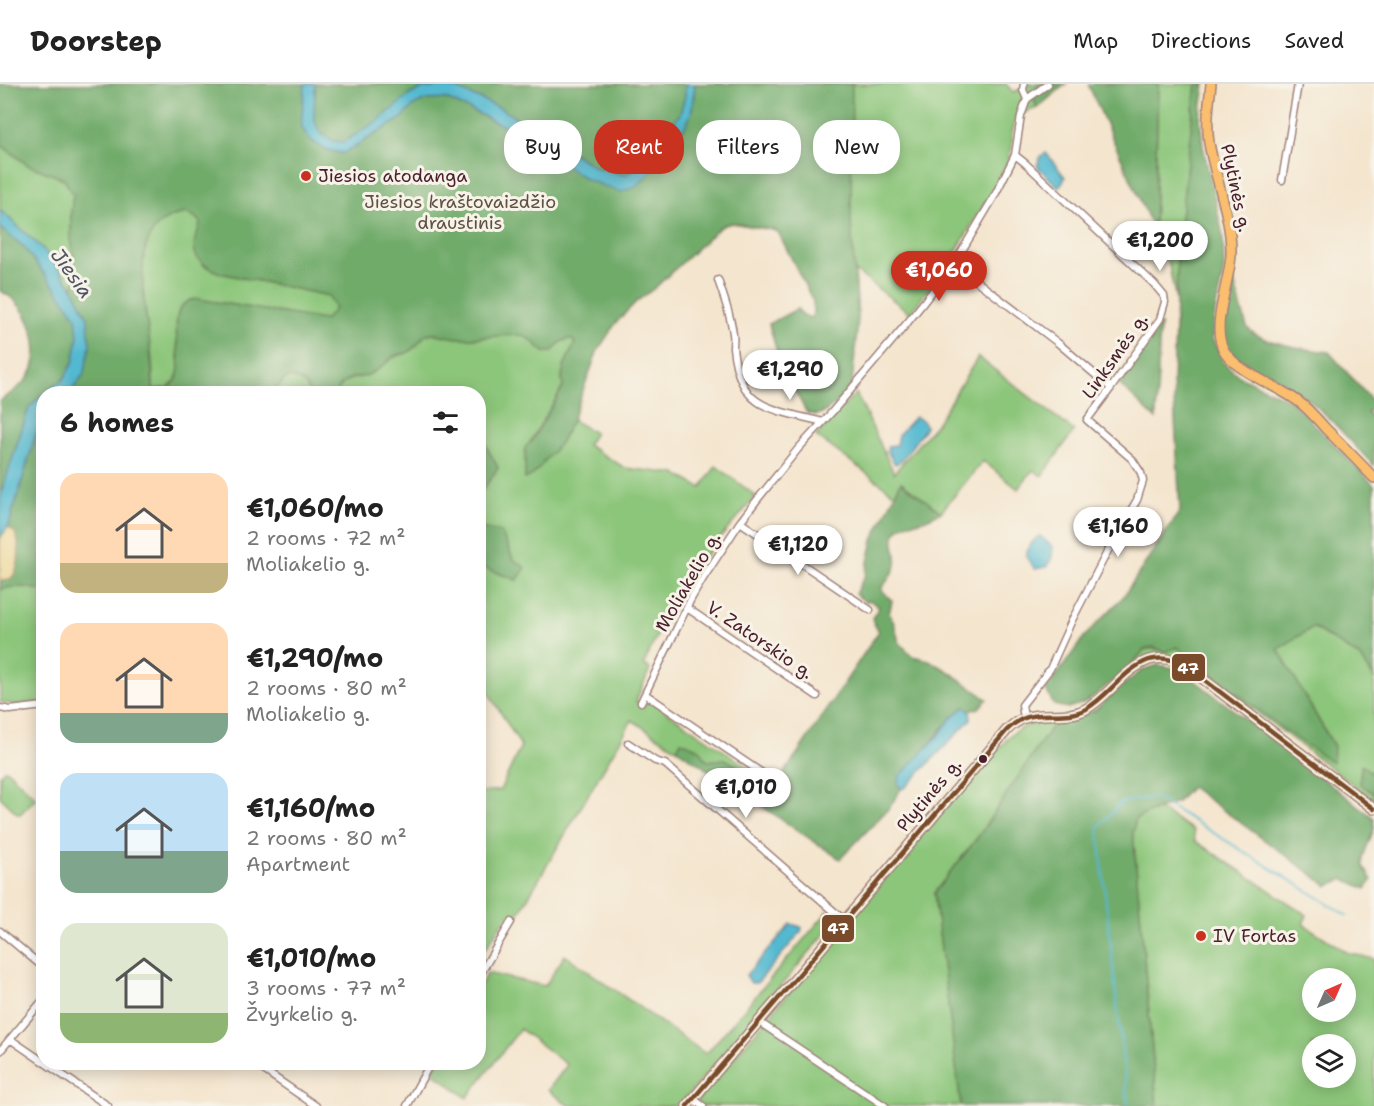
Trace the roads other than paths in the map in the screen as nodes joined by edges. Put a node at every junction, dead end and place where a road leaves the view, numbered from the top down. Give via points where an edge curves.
1 (1024, 84) edge
2 (1048, 84) edge
3 (1211, 84) edge
4 (1298, 84) edge
5 (1027, 99) junction
6 (1015, 155) junction
7 (1282, 180) dead end
8 (954, 264) junction
9 (718, 280) dead end
10 (1112, 388) junction
11 (823, 422) junction
12 (1374, 478) edge
13 (740, 522) junction
14 (687, 608) junction
15 (870, 610) dead end
16 (645, 694) junction
17 (817, 696) dead end
18 (641, 702) dead end
19 (36, 707) edge
20 (0, 708) edge
21 (1024, 718) junction
22 (628, 743) dead end
23 (768, 777) dead end
24 (1374, 809) edge
25 (844, 920) junction
26 (511, 922) dead end
27 (0, 931) edge
28 (36, 961) edge
29 (486, 964) edge
30 (36, 1008) edge
31 (759, 1022) junction
32 (10, 1039) junction
33 (0, 1051) edge
34 (36, 1057) edge
35 (55, 1070) edge
36 (264, 1070) edge
37 (427, 1070) edge
38 (690, 1102) edge
39 (108, 1106) edge
40 (316, 1106) edge
41 (407, 1106) edge
42 (703, 1106) edge
43 (885, 1106) edge

1 - 5 street, Moliakelio g.
2 - 5 street
3 - 12 main road, Plytinės g. via 1209,144 1232,240 1219,335 1223,349 1241,368 1304,406
4 - 7 street
5 - 6 street, Moliakelio g.
6 - 8 street, Moliakelio g.
6 - 10 street, Linksmės g. via 1164,296 1160,318
8 - 10 street
8 - 11 street, Moliakelio g.
9 - 11 street via 733,334 736,364 749,394 767,407
10 - 21 street, Linksmės g. via 1087,420 1132,459 1143,481 1137,500 1114,537 1050,669 1022,705
11 - 13 street, Moliakelio g.
13 - 14 street, Moliakelio g.
13 - 15 street
14 - 16 street, Moliakelio g.
14 - 17 street, V. Zatorskio g.
16 - 18 street, Moliakelio g.
16 - 23 street
19 - 20 street
21 - 24 main road via 1080,711 1147,661 1170,659 1186,666
21 - 25 main road, Plytinės g. via 999,739
22 - 25 street via 665,765
25 - 31 main road, Plytinės g.
26 - 29 street
27 - 28 street
30 - 32 street
31 - 38 main road, Plytinės g.
31 - 43 street
32 - 33 street
32 - 34 street
35 - 39 street
36 - 40 street
37 - 41 street
38 - 42 street

